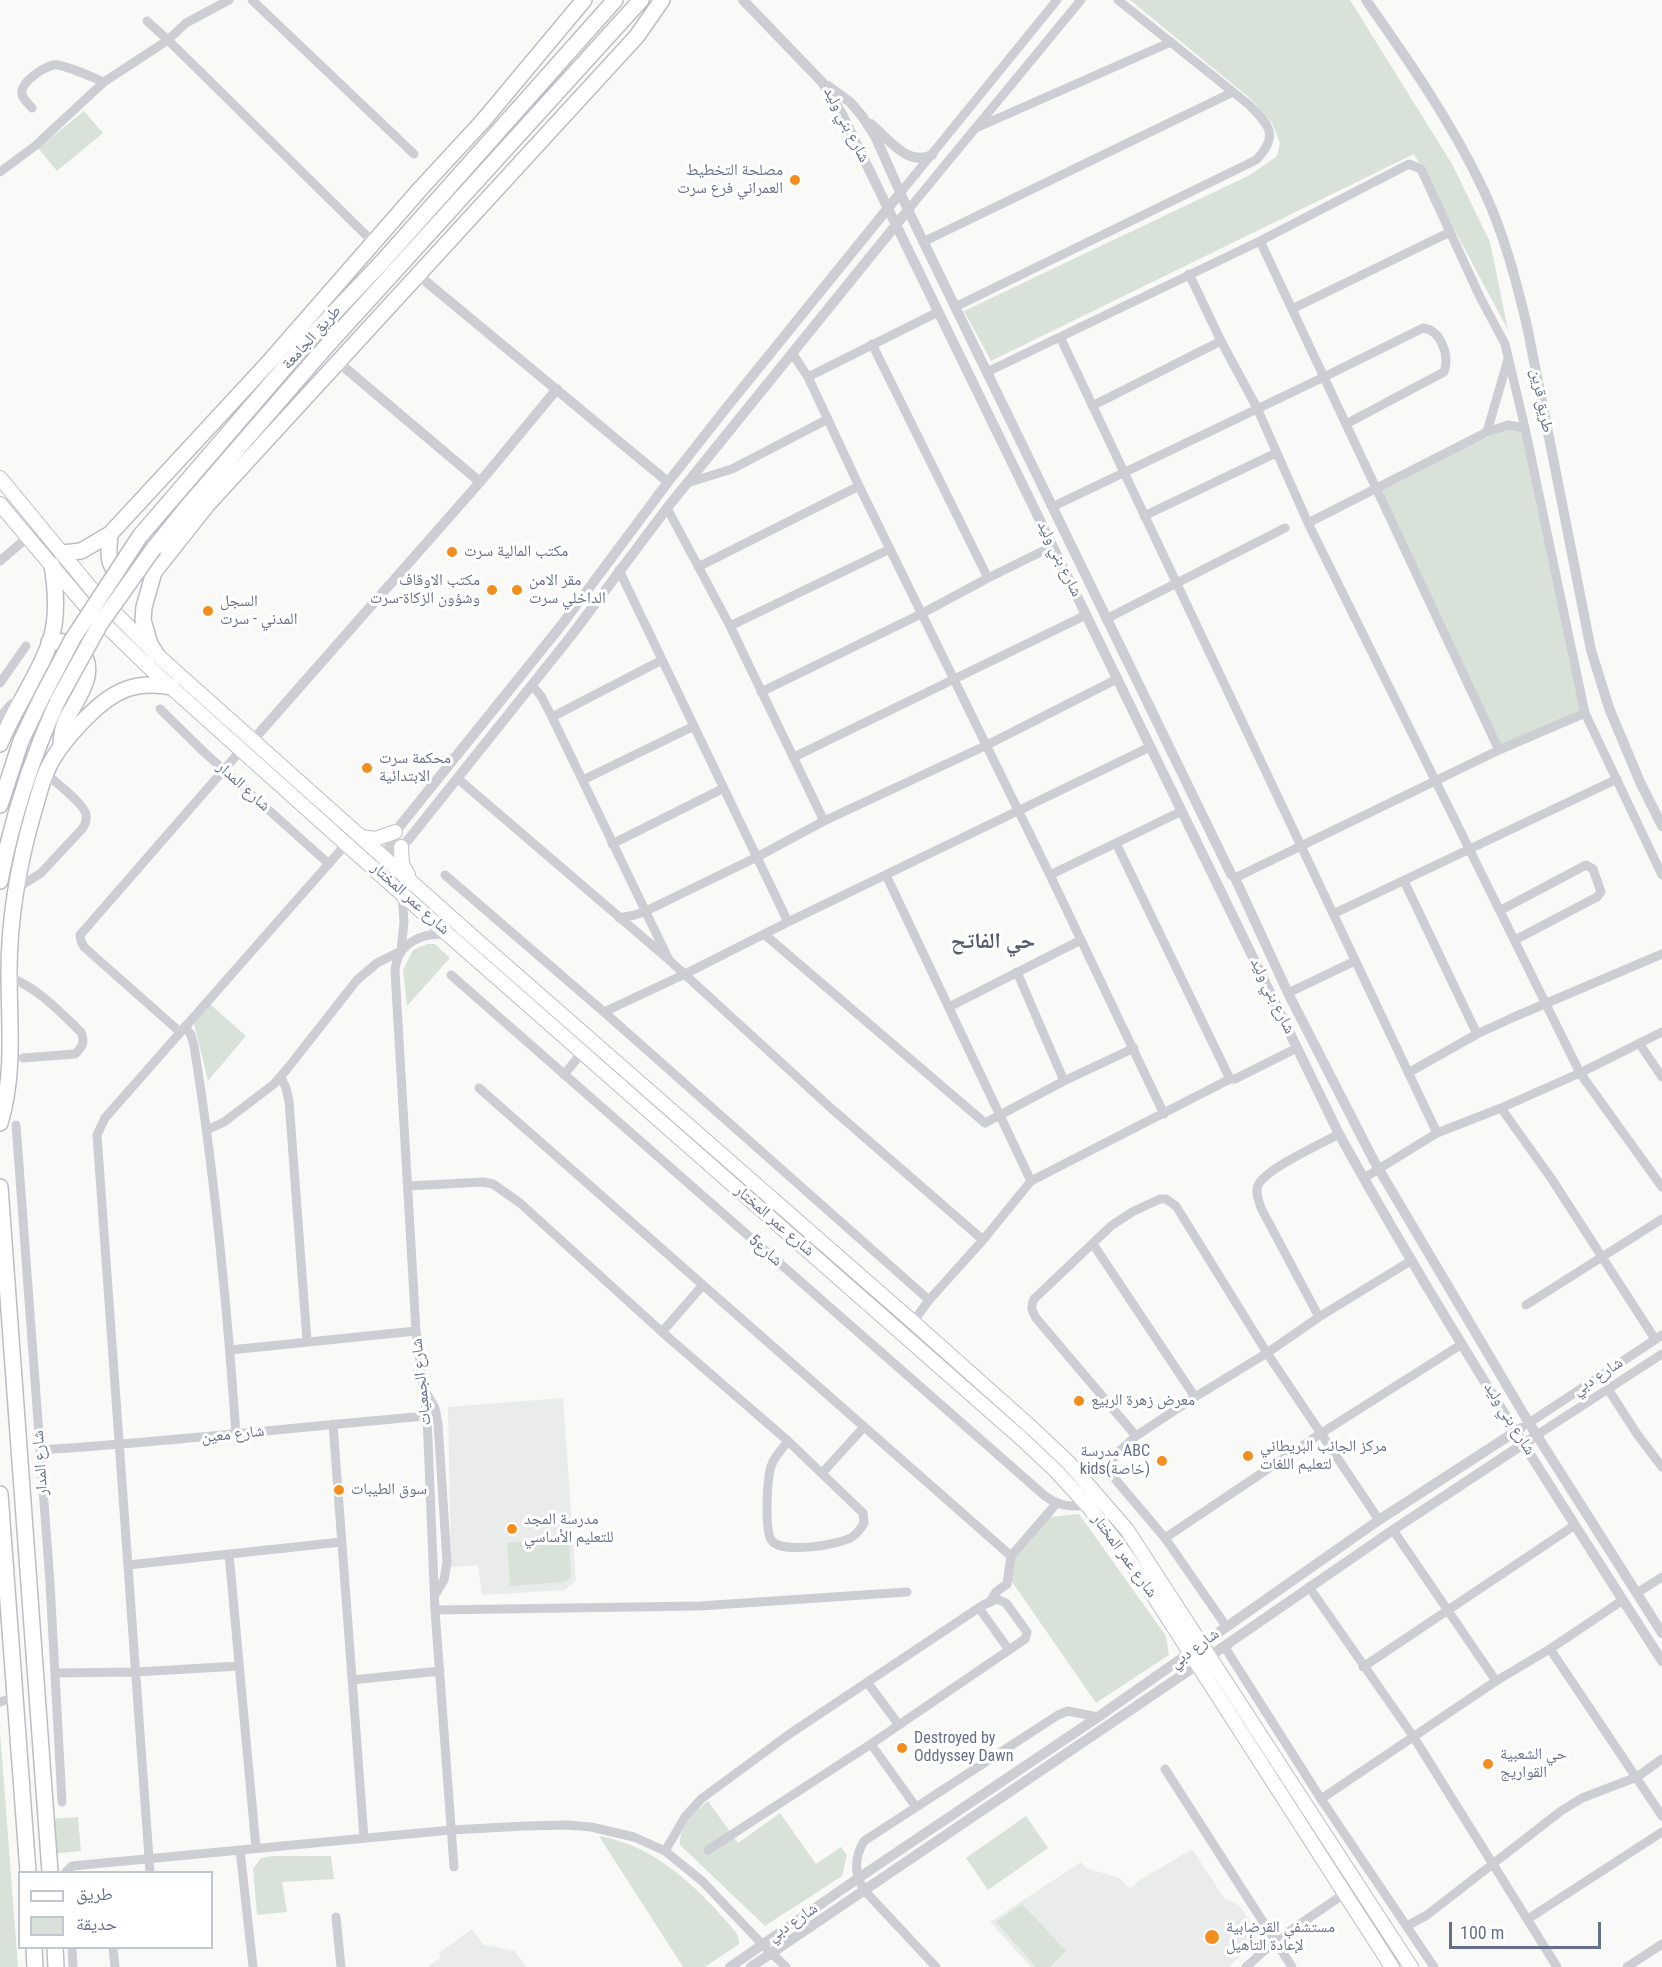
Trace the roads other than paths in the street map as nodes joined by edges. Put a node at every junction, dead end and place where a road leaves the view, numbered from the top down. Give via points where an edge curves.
1 (229, 0) edge
2 (252, 0) edge
3 (584, 0) edge
4 (615, 0) edge
5 (640, 0) edge
6 (662, 0) edge
7 (742, 0) edge
8 (1057, 0) edge
9 (1081, 0) edge
10 (1118, 0) edge
11 (1366, 0) edge
12 (147, 21) dead end
13 (168, 40) junction
14 (1171, 42) junction
15 (104, 82) junction
16 (822, 82) junction
17 (1233, 92) junction
18 (32, 108) dead end
19 (862, 116) junction
20 (972, 130) junction
21 (414, 154) dead end
22 (932, 155) junction
23 (0, 172) edge
24 (901, 192) junction
25 (888, 209) junction
26 (908, 210) junction
27 (895, 224) junction
28 (1450, 232) junction
29 (1260, 241) junction
30 (923, 242) junction
31 (374, 243) junction
32 (384, 260) junction
33 (1189, 274) junction
34 (418, 275) junction
35 (955, 307) junction
36 (1292, 309) junction
37 (938, 312) junction
38 (304, 321) junction
39 (1060, 337) junction
40 (1221, 341) junction
41 (872, 344) junction
42 (792, 353) junction
43 (1509, 357) junction
44 (338, 362) junction
45 (987, 372) junction
46 (808, 377) junction
47 (1324, 377) junction
48 (557, 389) junction
49 (1092, 406) junction
50 (727, 407) junction
51 (1257, 408) junction
52 (740, 417) junction
53 (828, 419) junction
54 (1346, 424) junction
55 (1525, 428) junction
56 (1487, 432) junction
57 (1276, 453) junction
58 (1124, 473) junction
59 (0, 478) edge
60 (480, 482) junction
61 (668, 482) junction
62 (687, 483) junction
63 (859, 486) junction
64 (1377, 489) junction
65 (0, 504) edge
66 (1052, 507) junction
67 (667, 508) junction
68 (1144, 516) junction
69 (1308, 522) junction
70 (1285, 528) dead end
71 (110, 534) junction
72 (28, 537) junction
73 (1053, 546) junction
74 (890, 549) junction
75 (62, 553) junction
76 (0, 561) edge
77 (52, 565) junction
78 (698, 567) junction
79 (619, 570) junction
80 (154, 572) junction
81 (988, 578) junction
82 (1176, 583) junction
83 (921, 614) junction
84 (1086, 615) junction
85 (1106, 619) junction
86 (730, 626) junction
87 (560, 627) junction
88 (571, 636) junction
89 (50, 642) junction
90 (26, 646) dead end
91 (157, 655) junction
92 (662, 660) junction
93 (954, 679) junction
94 (1118, 679) junction
95 (0, 683) edge
96 (532, 685) junction
97 (172, 687) junction
98 (761, 692) junction
99 (21, 699) junction
100 (160, 709) dead end
101 (1586, 713) junction
102 (552, 717) junction
103 (0, 718) edge
104 (694, 726) junction
105 (254, 739) junction
106 (0, 744) edge
107 (987, 745) junction
108 (61, 747) junction
109 (1150, 747) junction
110 (243, 749) junction
111 (1499, 750) junction
112 (794, 757) junction
113 (223, 770) junction
114 (45, 773) junction
115 (457, 778) junction
116 (1617, 779) junction
117 (583, 780) junction
118 (1436, 781) junction
119 (724, 788) junction
120 (0, 805) edge
121 (1020, 811) junction
122 (1182, 811) junction
123 (824, 821) junction
124 (1662, 826) edge
125 (395, 832) junction
126 (362, 837) junction
127 (347, 843) junction
128 (1116, 843) junction
129 (612, 844) junction
130 (1300, 846) junction
131 (401, 847) junction
132 (1469, 848) junction
133 (757, 857) junction
134 (385, 858) junction
135 (329, 864) junction
136 (376, 869) junction
137 (445, 875) dead end
138 (886, 875) junction
139 (1050, 875) junction
140 (1662, 875) edge
141 (1235, 878) junction
142 (0, 881) edge
143 (1404, 881) junction
144 (412, 882) junction
145 (16, 889) junction
146 (402, 894) junction
147 (1501, 910) junction
148 (646, 911) junction
149 (1333, 914) junction
150 (619, 918) junction
151 (788, 922) junction
152 (764, 934) junction
153 (450, 935) junction
154 (1081, 940) junction
155 (1515, 940) junction
156 (401, 951) junction
157 (1662, 954) edge
158 (669, 960) junction
159 (1355, 961) junction
160 (1017, 972) junction
161 (685, 974) junction
162 (451, 975) dead end
163 (9, 977) junction
164 (1288, 993) junction
165 (1546, 1003) junction
166 (949, 1007) junction
167 (604, 1012) junction
168 (183, 1029) junction
169 (1662, 1032) edge
170 (1478, 1034) junction
171 (1640, 1043) junction
172 (1134, 1048) junction
173 (1297, 1048) junction
174 (582, 1052) junction
175 (23, 1058) dead end
176 (1408, 1073) junction
177 (1580, 1073) junction
178 (564, 1076) junction
179 (280, 1077) junction
180 (1662, 1077) edge
181 (1230, 1079) junction
182 (1065, 1081) junction
183 (479, 1088) dead end
184 (1501, 1108) junction
185 (1000, 1114) junction
186 (1164, 1114) junction
187 (8, 1124) edge
188 (207, 1130) junction
189 (1437, 1133) junction
190 (1339, 1134) junction
191 (1379, 1170) junction
192 (1364, 1178) junction
193 (1031, 1181) junction
194 (408, 1186) junction
195 (0, 1187) edge
196 (1662, 1187) edge
197 (1662, 1219) edge
198 (983, 1240) junction
199 (1093, 1244) junction
200 (1602, 1258) junction
201 (1412, 1260) junction
202 (702, 1286) junction
203 (929, 1300) junction
204 (1526, 1305) dead end
205 (1319, 1317) junction
206 (913, 1322) junction
207 (416, 1331) junction
208 (662, 1332) junction
209 (1659, 1337) edge
210 (307, 1341) junction
211 (1462, 1344) junction
212 (230, 1350) junction
213 (1268, 1353) junction
214 (1662, 1354) edge
215 (423, 1388) junction
216 (1608, 1389) junction
217 (1195, 1397) junction
218 (427, 1416) junction
219 (1529, 1423) junction
220 (333, 1424) junction
221 (864, 1427) junction
222 (1515, 1431) junction
223 (1320, 1434) junction
224 (236, 1435) junction
225 (1537, 1435) junction
226 (1136, 1436) junction
227 (788, 1441) junction
228 (1524, 1444) junction
229 (119, 1445) junction
230 (40, 1450) junction
231 (1662, 1467) edge
232 (822, 1473) junction
233 (0, 1494) edge
234 (1056, 1504) junction
235 (1088, 1506) junction
236 (1379, 1520) junction
237 (1575, 1526) junction
238 (1393, 1530) junction
239 (1166, 1539) junction
240 (341, 1542) junction
241 (229, 1554) junction
242 (1011, 1556) junction
243 (128, 1565) junction
244 (1662, 1577) edge
245 (1309, 1587) junction
246 (907, 1592) dead end
247 (1637, 1593) junction
248 (435, 1595) junction
249 (991, 1600) junction
250 (1623, 1600) junction
251 (979, 1608) junction
252 (435, 1610) junction
253 (1447, 1612) junction
254 (1226, 1626) junction
255 (1662, 1633) edge
256 (1202, 1644) junction
257 (1224, 1646) junction
258 (1550, 1649) junction
259 (1009, 1650) junction
260 (1209, 1657) junction
261 (1193, 1659) junction
262 (1662, 1661) edge
263 (239, 1666) junction
264 (1363, 1666) junction
265 (440, 1671) junction
266 (136, 1672) junction
267 (55, 1673) junction
268 (352, 1680) junction
269 (1496, 1681) junction
270 (867, 1682) junction
271 (8, 1699) edge
272 (1098, 1717) junction
273 (899, 1725) junction
274 (1413, 1736) junction
275 (871, 1744) junction
276 (1662, 1759) edge
277 (1165, 1769) dead end
278 (1637, 1777) junction
279 (1322, 1798) junction
280 (62, 1802) dead end
281 (916, 1807) junction
282 (1662, 1816) edge
283 (451, 1830) junction
284 (1662, 1832) edge
285 (364, 1838) junction
286 (256, 1848) junction
287 (240, 1850) junction
288 (708, 1850) dead end
289 (665, 1851) junction
290 (149, 1859) junction
291 (1492, 1865) junction
292 (454, 1867) dead end
293 (28, 1871) edge
294 (50, 1871) edge
295 (67, 1871) edge
296 (150, 1871) edge
297 (857, 1879) junction
298 (864, 1890) junction
299 (1344, 1894) junction
300 (336, 1917) dead end
301 (1528, 1919) junction
302 (1407, 1926) junction
303 (1275, 1941) junction
304 (762, 1944) junction
305 (1662, 1944) edge
306 (34, 1949) edge
307 (55, 1949) edge
308 (72, 1949) edge
309 (113, 1949) edge
310 (770, 1953) junction
311 (35, 1967) edge
312 (56, 1967) edge
313 (73, 1967) edge
314 (115, 1967) edge
315 (253, 1967) edge
316 (341, 1967) edge
317 (730, 1967) edge
318 (751, 1967) edge
319 (786, 1967) edge
320 (936, 1967) edge
321 (1246, 1967) edge
322 (1292, 1967) edge
323 (1392, 1967) edge
324 (1411, 1967) edge
325 (1434, 1967) edge
326 (1557, 1967) edge
327 (1627, 1967) edge

1 - 13 street via 186,23
2 - 21 street
3 - 31 highway
4 - 32 highway, طريق الجامعة
5 - 142 highway, bridge via 324,349 154,548 100,624 57,702 24,784
6 - 34 highway via 637,36
7 - 16 street
8 - 22 street
9 - 20 street
10 - 14 street
11 - 124 street, طريق قرين via 1426,85 1466,154 1502,235 1527,326 1591,650 1609,708
12 - 13 street
13 - 15 street
13 - 31 street
14 - 17 street
14 - 20 street
15 - 18 street via 59,65 49,66 23,88 23,98
15 - 23 street via 35,146
16 - 19 street, شارع بني وليد
16 - 25 street, شارع بني وليد
17 - 30 street
17 - 35 street via 1267,122 1270,130 1268,145 1256,160
19 - 22 street via 907,156 924,159
19 - 24 street, شارع بني وليد
20 - 26 street
22 - 24 street
24 - 25 street
24 - 26 street, شارع بني وليد
25 - 27 street, شارع بني وليد
25 - 50 street
26 - 27 street
26 - 30 street, شارع بني وليد
27 - 37 street, شارع بني وليد
27 - 42 street
28 - 29 street via 1421,169 1412,164
28 - 36 street
28 - 43 street
29 - 33 street
29 - 36 street
30 - 35 street, شارع بني وليد
31 - 38 highway
32 - 38 highway via 366,267 333,303
32 - 120 highway, طريق الجامعة, bridge via 311,337 140,536 72,640 41,699 17,751
33 - 39 street
33 - 40 street
34 - 44 highway
34 - 48 street
35 - 45 street, شارع بني وليد
36 - 47 street
37 - 41 street
37 - 73 street, شارع بني وليد
38 - 71 highway
39 - 45 street
39 - 49 street
40 - 49 street
40 - 51 street
41 - 46 street
41 - 81 street
42 - 46 street
42 - 52 street
43 - 55 street
43 - 56 street
44 - 60 street
44 - 80 highway via 207,505
45 - 66 street, شارع بني وليد
46 - 53 street
47 - 51 street
47 - 54 street
47 - 54 street via 1423,328 1435,332 1447,356 1444,372
48 - 60 street
48 - 61 street
49 - 58 street
50 - 52 street
50 - 61 street
51 - 57 street
51 - 58 street
52 - 62 street
53 - 62 street via 732,469
53 - 63 street
54 - 64 street
55 - 56 street via 1508,425
55 - 101 street
56 - 64 street
57 - 68 street
57 - 69 street
58 - 66 street
58 - 68 street
59 - 75 main road
60 - 105 street
61 - 87 street
62 - 67 street
63 - 74 street
63 - 78 street
64 - 69 street
64 - 111 street
65 - 72 main road, شارع عمر المختار
66 - 85 street, شارع بني وليد
67 - 78 street
67 - 79 street
68 - 82 street
69 - 118 street
70 - 82 street
71 - 75 highway via 81,551
71 - 80 highway via 108,558 118,575 137,581
72 - 76 street
72 - 77 main road, شارع عمر المختار
73 - 81 street
73 - 84 street, شارع بني وليد
74 - 83 street
74 - 86 street
75 - 91 main road
77 - 89 highway via 55,601
77 - 97 main road, شارع عمر المختار via 96,617
78 - 86 street
79 - 88 street
79 - 92 street
80 - 91 highway via 144,620
81 - 83 street
82 - 85 street
82 - 130 street
83 - 93 street
83 - 98 street
84 - 93 street
84 - 94 street, شارع بني وليد
85 - 141 street, شارع بني وليد
86 - 98 street
87 - 88 street
87 - 125 street
88 - 96 street
89 - 99 highway
89 - 108 highway via 77,647 88,667 85,683 63,728
90 - 95 street
91 - 105 main road
92 - 102 street
92 - 104 street
93 - 107 street
93 - 112 street
94 - 107 street
94 - 109 street, شارع بني وليد
96 - 102 street
96 - 115 street
97 - 108 highway via 144,684 120,691 91,713
97 - 110 main road, شارع عمر المختار
98 - 112 street
99 - 103 street
99 - 106 highway
100 - 113 street, شارع المدار
101 - 111 street
101 - 116 street
102 - 117 street
104 - 117 street
104 - 119 street
105 - 126 main road
107 - 121 street
107 - 123 street
108 - 114 highway
109 - 121 street
109 - 122 street, شارع بني وليد
110 - 113 street
110 - 127 main road, شارع عمر المختار
111 - 118 street
112 - 123 street
113 - 135 street, شارع المدار
113 - 168 street via 80,935 84,947
114 - 145 highway
114 - 145 street via 81,805 86,822 41,873
115 - 131 street
115 - 150 street
116 - 132 street
116 - 140 street
117 - 129 street
118 - 130 street
118 - 132 street
119 - 129 street
119 - 133 street
121 - 138 street
121 - 139 street
122 - 128 street
122 - 173 street, شارع بني وليد
123 - 133 street
125 - 126 main road
125 - 134 street
126 - 134 main road
127 - 135 street
127 - 136 main road, شارع عمر المختار
128 - 139 street
128 - 181 street
129 - 148 street
130 - 141 street
130 - 149 street
131 - 134 street
131 - 144 main road via 403,867
132 - 143 street
132 - 147 street
133 - 148 street
133 - 151 street
134 - 136 street
134 - 144 main road
135 - 168 street
136 - 146 main road, شارع عمر المختار
137 - 167 street
138 - 151 street
138 - 166 street
139 - 154 street
141 - 164 street, شارع بني وليد
143 - 149 street
143 - 170 street
144 - 146 street
144 - 206 main road
145 - 163 highway
146 - 153 main road, شارع عمر المختار
146 - 156 street, شارع الجمعيات
147 - 155 street
147 - 155 street via 1586,865 1593,869 1601,892 1597,897
148 - 150 street
148 - 158 street
149 - 159 street
150 - 158 street
151 - 152 street
152 - 161 street
152 - 185 street via 985,1123
153 - 156 street via 424,936
153 - 174 main road, شارع عمر المختار
154 - 160 street
154 - 172 street
155 - 165 street
156 - 179 street via 377,963 357,980
156 - 194 street, شارع الجمعيات via 395,971
157 - 165 street
158 - 161 street
159 - 164 street
159 - 176 street
160 - 166 street
160 - 182 street
161 - 167 street
161 - 198 street
162 - 178 street, شارع5
163 - 175 street via 39,993 83,1038 75,1053
163 - 187 highway
164 - 191 street, شارع بني وليد
165 - 170 street
165 - 177 street
166 - 185 street
167 - 203 street
168 - 188 street via 191,1035 194,1046
168 - 229 street via 105,1118 97,1135
169 - 171 street
170 - 176 street
171 - 177 street
171 - 180 street
172 - 182 street
172 - 186 street
173 - 181 street
173 - 190 street, شارع بني وليد
174 - 178 street
174 - 235 main road, شارع عمر المختار via 1022,1439
176 - 189 street
177 - 184 street
177 - 196 street
178 - 234 street, شارع5
179 - 188 street via 224,1122
179 - 210 street via 289,1101
181 - 186 street
182 - 185 street
183 - 202 street
184 - 189 street
184 - 200 street
185 - 193 street
186 - 193 street
187 - 230 street, شارع المدار
188 - 212 street
189 - 191 street
190 - 192 street, شارع بني وليد
190 - 205 street via 1266,1176 1256,1192
191 - 192 street
191 - 219 street, شارع بني وليد
192 - 201 street, شارع بني وليد
193 - 198 street
194 - 207 street, شارع الجمعيات
194 - 208 street via 493,1184 520,1203
195 - 294 highway
197 - 200 street
198 - 203 street
199 - 213 street via 1132,1212 1160,1199 1171,1201
199 - 217 street
199 - 226 street via 1034,1299 1031,1310
200 - 204 street
200 - 209 street
201 - 205 street
201 - 211 street, شارع بني وليد
202 - 208 street
202 - 221 street
203 - 206 street
205 - 213 street
206 - 256 main road via 1069,1463 1127,1530
207 - 210 street
207 - 215 street, شارع الجمعيات
208 - 227 street
209 - 219 street, شارع دبي
210 - 212 street
211 - 222 street, شارع بني وليد
211 - 223 street
212 - 224 street
213 - 217 street
213 - 223 street
214 - 216 street, شارع دبي
215 - 218 street, شارع الجمعيات
215 - 248 street via 435,1408 438,1423 447,1562 444,1580
216 - 225 street, شارع دبي
216 - 231 street
217 - 226 street
218 - 220 street, شارع معين
218 - 248 street, شارع الجمعيات
219 - 222 street, شارع دبي
219 - 225 street, شارع بني وليد
220 - 224 street, شارع معين
220 - 240 street
221 - 232 street
221 - 242 street
222 - 228 street, شارع بني وليد
222 - 236 street, شارع دبي
223 - 236 street
223 - 239 street
224 - 229 street, شارع معين
225 - 228 street, شارع دبي
225 - 247 street, شارع بني وليد
226 - 239 street via 1114,1456 1112,1472
227 - 232 street
227 - 232 street via 770,1472 768,1530 773,1542 794,1548 836,1543 858,1532 864,1523 863,1513
228 - 237 street, شارع بني وليد
228 - 238 street, شارع دبي
229 - 230 street, شارع معين
229 - 243 street
230 - 267 street, شارع المدار
233 - 271 highway
234 - 235 street
234 - 242 street
235 - 261 main road, شارع عمر المختار via 1146,1584
236 - 254 street, شارع دبي
237 - 250 street, شارع بني وليد
237 - 253 street
238 - 245 street, شارع دبي
238 - 253 street
239 - 254 street
240 - 241 street
240 - 268 street
241 - 243 street
241 - 263 street
242 - 249 street via 1007,1584
243 - 266 street
244 - 247 street
245 - 257 street, شارع دبي
245 - 264 street
246 - 252 street via 700,1606
247 - 255 street, شارع بني وليد
248 - 252 street, شارع الجمعيات
249 - 251 street
249 - 259 street via 1006,1603 1027,1632 1025,1639
250 - 258 street
250 - 262 street, شارع بني وليد
251 - 259 street
251 - 270 street
252 - 265 street, شارع الجمعيات
253 - 264 street
253 - 269 street
254 - 256 street, شارع دبي
256 - 260 main road
256 - 261 street, شارع دبي
257 - 260 street, شارع دبي
257 - 279 street
258 - 269 street
258 - 278 street
259 - 273 street
260 - 261 street, شارع دبي
260 - 324 main road
261 - 272 street, شارع دبي
261 - 298 street, شارع دبي
261 - 299 main road, شارع عمر المختار
263 - 266 street
263 - 286 street
264 - 274 street
265 - 268 street
265 - 283 street, شارع الجمعيات
266 - 267 street
266 - 290 street
267 - 280 street, شارع المدار
268 - 285 street
269 - 274 street
270 - 273 street
270 - 289 street via 701,1799
271 - 293 highway
272 - 281 street via 1068,1711 1058,1714
272 - 297 street, شارع دبي
273 - 275 street
274 - 279 street
274 - 291 street
275 - 281 street
275 - 288 street
276 - 278 street
277 - 303 street
278 - 282 street
278 - 291 street via 1561,1811
279 - 302 street
281 - 297 street via 864,1841 858,1851
283 - 285 street
283 - 289 street via 536,1825 591,1827
283 - 292 street, شارع الجمعيات
284 - 301 street
285 - 286 street
286 - 287 street
287 - 290 street
287 - 315 street
289 - 304 street via 702,1881
290 - 295 street via 72,1866
290 - 296 street
291 - 301 street
291 - 302 street
297 - 298 street
297 - 304 street, شارع دبي
298 - 310 street, شارع دبي
298 - 320 street
299 - 303 street
299 - 323 main road, شارع عمر المختار
300 - 316 street
301 - 326 street
302 - 325 street
303 - 321 street
303 - 322 street
304 - 310 street
304 - 317 street, شارع دبي
305 - 327 street
306 - 311 highway
307 - 312 highway
308 - 313 street
309 - 314 street
310 - 318 street, شارع دبي
310 - 319 street

